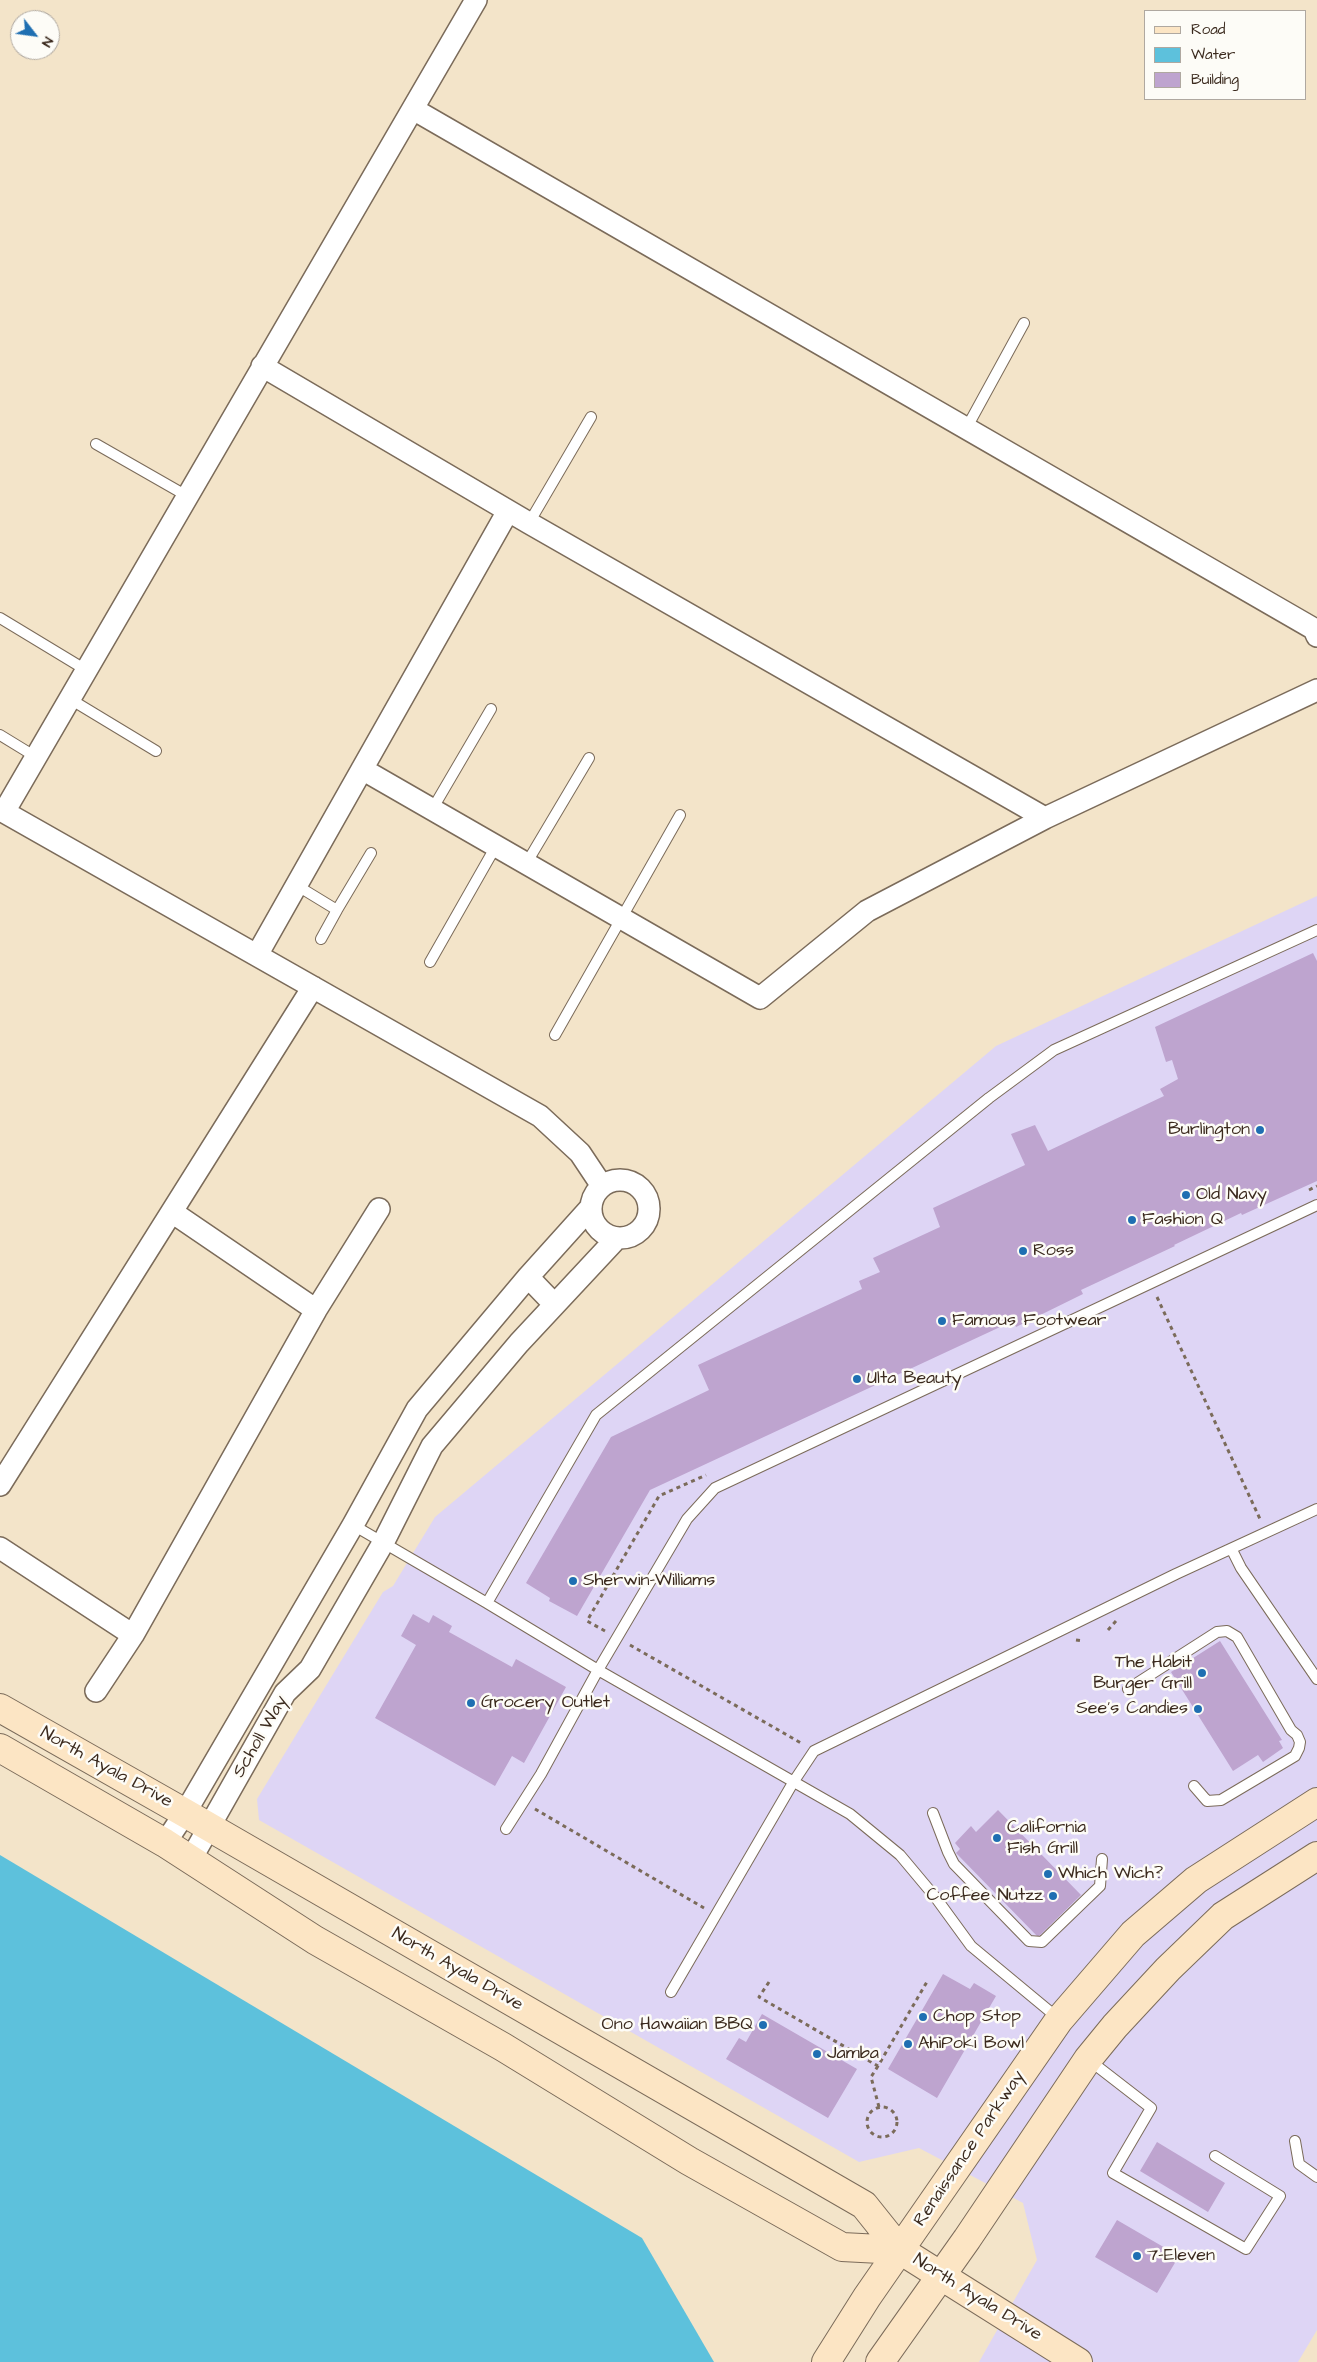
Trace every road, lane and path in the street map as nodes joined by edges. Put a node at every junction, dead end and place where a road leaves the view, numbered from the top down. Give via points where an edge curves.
1 (476, 0) edge
2 (412, 109) junction
3 (1024, 323) dead end
4 (262, 366) junction
5 (591, 417) dead end
6 (966, 429) junction
7 (96, 444) dead end
8 (187, 496) junction
9 (508, 511) junction
10 (529, 523) junction
11 (0, 618) edge
12 (1317, 636) edge
13 (86, 670) junction
14 (1317, 690) edge
15 (70, 699) junction
16 (491, 709) dead end
17 (0, 735) edge
18 (156, 751) dead end
19 (36, 757) junction
20 (589, 758) dead end
21 (362, 769) junction
22 (433, 808) junction
23 (680, 815) dead end
24 (1045, 818) junction
25 (496, 846) junction
26 (371, 853) dead end
27 (526, 864) junction
28 (296, 885) junction
29 (337, 910) junction
30 (621, 918) junction
31 (1317, 930) edge
32 (321, 938) dead end
33 (257, 955) junction
34 (430, 962) dead end
35 (313, 987) junction
36 (555, 1035) dead end
37 (602, 1186) junction
38 (1317, 1205) edge
39 (591, 1207) junction
40 (379, 1208) dead end
41 (172, 1212) junction
42 (617, 1238) junction
43 (528, 1277) junction
44 (1157, 1297) dead end
45 (554, 1304) junction
46 (316, 1310) junction
47 (0, 1485) edge
48 (1317, 1509) edge
49 (1261, 1519) dead end
50 (353, 1525) junction
51 (383, 1543) junction
52 (0, 1548) edge
53 (1232, 1550) junction
54 (487, 1603) junction
55 (133, 1635) junction
56 (630, 1645) dead end
57 (598, 1670) junction
58 (1317, 1679) edge
59 (1128, 1689) dead end
60 (96, 1691) dead end
61 (0, 1708) edge
62 (802, 1744) dead end
63 (0, 1748) edge
64 (794, 1781) junction
65 (1194, 1786) dead end
66 (1317, 1802) edge
67 (535, 1809) dead end
68 (185, 1813) junction
69 (933, 1813) dead end
70 (210, 1827) junction
71 (506, 1829) dead end
72 (165, 1843) junction
73 (1317, 1856) edge
74 (191, 1859) junction
75 (1102, 1859) dead end
76 (705, 1908) dead end
77 (928, 1980) dead end
78 (769, 1982) dead end
79 (671, 1992) dead end
80 (1059, 2020) junction
81 (1088, 2060) junction
82 (878, 2066) junction
83 (879, 2107) junction
84 (1295, 2141) dead end
85 (1215, 2156) dead end
86 (1317, 2177) edge
87 (900, 2250) junction
88 (941, 2275) junction
89 (826, 2362) edge
90 (880, 2362) edge
91 (1078, 2362) edge

1 - 2 street
2 - 4 street
2 - 6 street
3 - 6 lane
4 - 8 street
4 - 9 street
5 - 10 lane
6 - 12 street via 1314,629
7 - 8 lane
8 - 13 street
9 - 10 street
9 - 21 street
10 - 24 street
11 - 13 lane
13 - 15 street
14 - 24 street
15 - 18 lane
15 - 19 street
16 - 22 lane
17 - 19 lane
19 - 33 street via 4,812
20 - 27 lane
21 - 22 street
21 - 28 street
22 - 25 street
23 - 30 lane
24 - 30 street via 867,911 760,998
25 - 27 street
25 - 34 lane
26 - 29 lane
27 - 30 street
28 - 29 lane
28 - 33 street
29 - 32 lane
30 - 36 lane
31 - 54 lane via 1054,1050 981,1104 596,1415
33 - 35 street
35 - 37 street via 540,1116 580,1153
35 - 41 street
37 - 39 street
37 - 42 street via 626,1180 636,1183 648,1198 650,1208 643,1227 636,1234
38 - 57 lane via 715,1488 687,1519
39 - 42 street via 595,1224 601,1231
39 - 43 street, Scholl Way
40 - 46 street
41 - 46 street
41 - 47 street
42 - 45 street, Scholl Way
43 - 45 street
43 - 50 street, Scholl Way via 417,1409
44 - 49 path
45 - 51 street, Scholl Way via 432,1446
46 - 55 street
48 - 53 lane
50 - 51 lane
50 - 68 street, Scholl Way
51 - 54 lane
51 - 70 street, Scholl Way via 310,1669 285,1693
52 - 55 street
53 - 58 lane
53 - 64 lane via 832,1741 814,1751
54 - 57 lane
55 - 60 street
56 - 62 path
57 - 64 lane
57 - 71 lane via 541,1774
59 - 65 lane via 1217,1632 1227,1631 1237,1637 1291,1730 1297,1735 1299,1748 1295,1756 1221,1800 1207,1801
61 - 68 main road, North Ayala Drive
63 - 72 main road, North Ayala Drive
64 - 79 lane
64 - 80 lane via 850,1814 900,1855 971,1946
66 - 80 main road, Renaissance Parkway via 1196,1880 1133,1934
67 - 76 path
68 - 70 main road, North Ayala Drive
68 - 72 street, Scholl Way
69 - 75 lane via 954,1864 1029,1941 1042,1942 1100,1886
70 - 74 street, Scholl Way
70 - 87 main road, North Ayala Drive via 864,2205
72 - 74 main road, North Ayala Drive
73 - 81 main road via 1223,1916 1114,2026
74 - 87 main road, North Ayala Drive via 315,1940 503,2047 689,2162 842,2247
77 - 82 path
78 - 82 path via 759,1997
80 - 87 main road, Renaissance Parkway
81 - 85 lane via 1151,2108 1113,2173 1246,2249 1280,2196
81 - 88 main road
82 - 83 path via 871,2077
83 - 83 path via 871,2112 868,2126 877,2136 887,2136 895,2130 897,2121 889,2108
84 - 86 lane via 1299,2164
87 - 88 main road, North Ayala Drive
87 - 89 main road, Renaissance Parkway
88 - 90 main road
88 - 91 main road, North Ayala Drive

